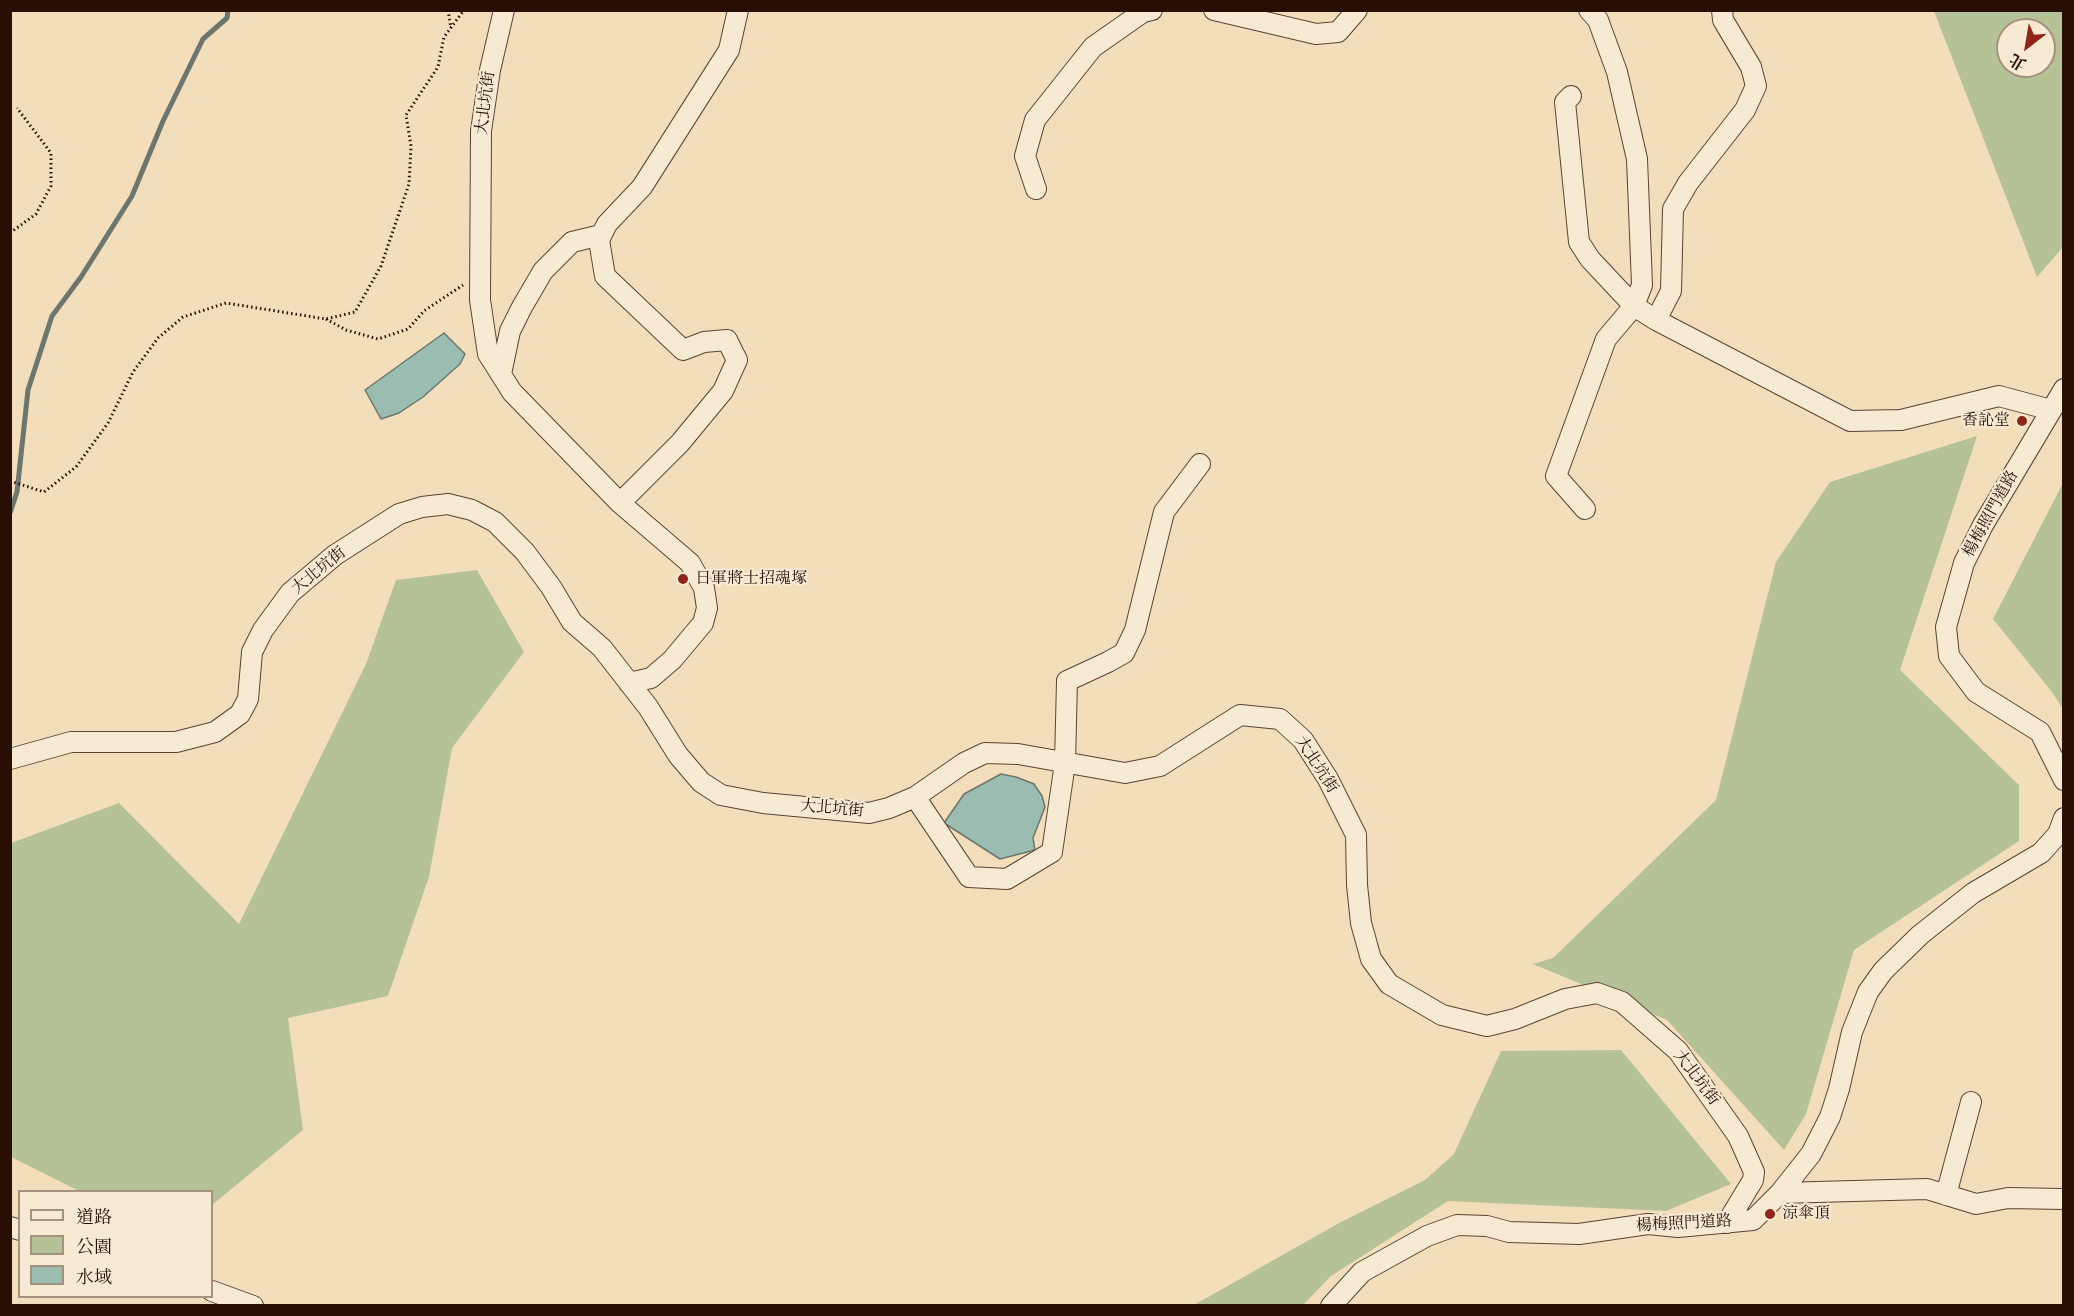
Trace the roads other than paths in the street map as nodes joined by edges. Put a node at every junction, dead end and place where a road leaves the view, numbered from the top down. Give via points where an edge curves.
1 (504, 10) edge
2 (738, 10) edge
3 (1152, 10) edge
4 (1214, 10) edge
5 (1357, 10) edge
6 (1589, 10) edge
7 (1722, 10) edge
8 (1571, 96) dead end
9 (1036, 189) dead end
10 (601, 235) junction
11 (1634, 306) junction
12 (1656, 320) junction
13 (501, 374) junction
14 (2064, 389) edge
15 (2051, 410) junction
16 (1200, 464) dead end
17 (620, 503) junction
18 (1585, 509) dead end
19 (628, 683) junction
20 (10, 759) edge
21 (1065, 764) junction
22 (2064, 780) edge
23 (915, 797) junction
24 (2064, 818) edge
25 (1971, 1102) dead end
26 (1780, 1192) junction
27 (1946, 1195) junction
28 (2064, 1199) edge
29 (1727, 1223) junction
30 (213, 1291) edge
31 (253, 1305) edge
32 (1331, 1305) edge

1 - 13 street, 大北坑街 via 481,131 480,300 488,354
2 - 10 street via 729,50 642,187
3 - 9 street via 1143,12 1093,47 1035,120 1025,156
4 - 5 street via 1316,34 1338,32
6 - 11 street via 1598,20 1617,72 1637,159 1642,285
7 - 12 street via 1723,20 1751,67 1756,86 1745,111 1688,183 1673,209 1671,291
8 - 11 street via 1564,102 1579,242
10 - 13 street via 572,242 543,271 510,331
10 - 17 street via 605,276 683,350 704,342 727,340 737,360 723,391 680,443
11 - 12 street
11 - 18 street via 1606,339 1556,476
12 - 15 street via 1850,421 1901,420 2000,396
13 - 17 street, 大北坑街 via 512,392
14 - 15 street, 楊梅照門道路
15 - 22 street, 楊梅照門道路 via 1964,562 1946,627 1949,656 1976,692 2040,732
16 - 21 street via 1164,512 1135,630 1124,653 1067,681
17 - 19 street, 大北坑街 via 690,563 704,588 707,608 704,623 672,660 651,678
19 - 20 street, 大北坑街 via 602,648 572,622 525,552 495,522 448,504 422,507 399,514 335,555 290,593 262,630 252,652 248,699 240,714 215,732 176,742 70,742
19 - 23 street, 大北坑街 via 678,755 701,782 720,795 869,813
21 - 23 street, 大北坑街 via 1018,754 985,753
21 - 23 street via 1052,852 1007,879 969,877
21 - 29 street, 大北坑街 via 1125,773 1160,766 1240,715 1280,719 1303,740 1356,835 1361,923 1371,959 1389,984 1442,1015 1487,1026 1565,999 1597,993 1622,1002 1678,1051 1738,1136 1754,1172 1753,1180
24 - 26 street, 楊梅照門道路 via 2058,834 2041,854 1973,893 1883,971 1868,992 1852,1032 1830,1117 1810,1154
25 - 27 street
26 - 27 street via 1927,1189
26 - 29 street, 楊梅照門道路 via 1753,1220
27 - 28 street via 1976,1204 2008,1198
29 - 32 street, 楊梅照門道路 via 1678,1227 1648,1224 1579,1234 1509,1232 1487,1226 1457,1225 1427,1236 1362,1272
30 - 31 street

